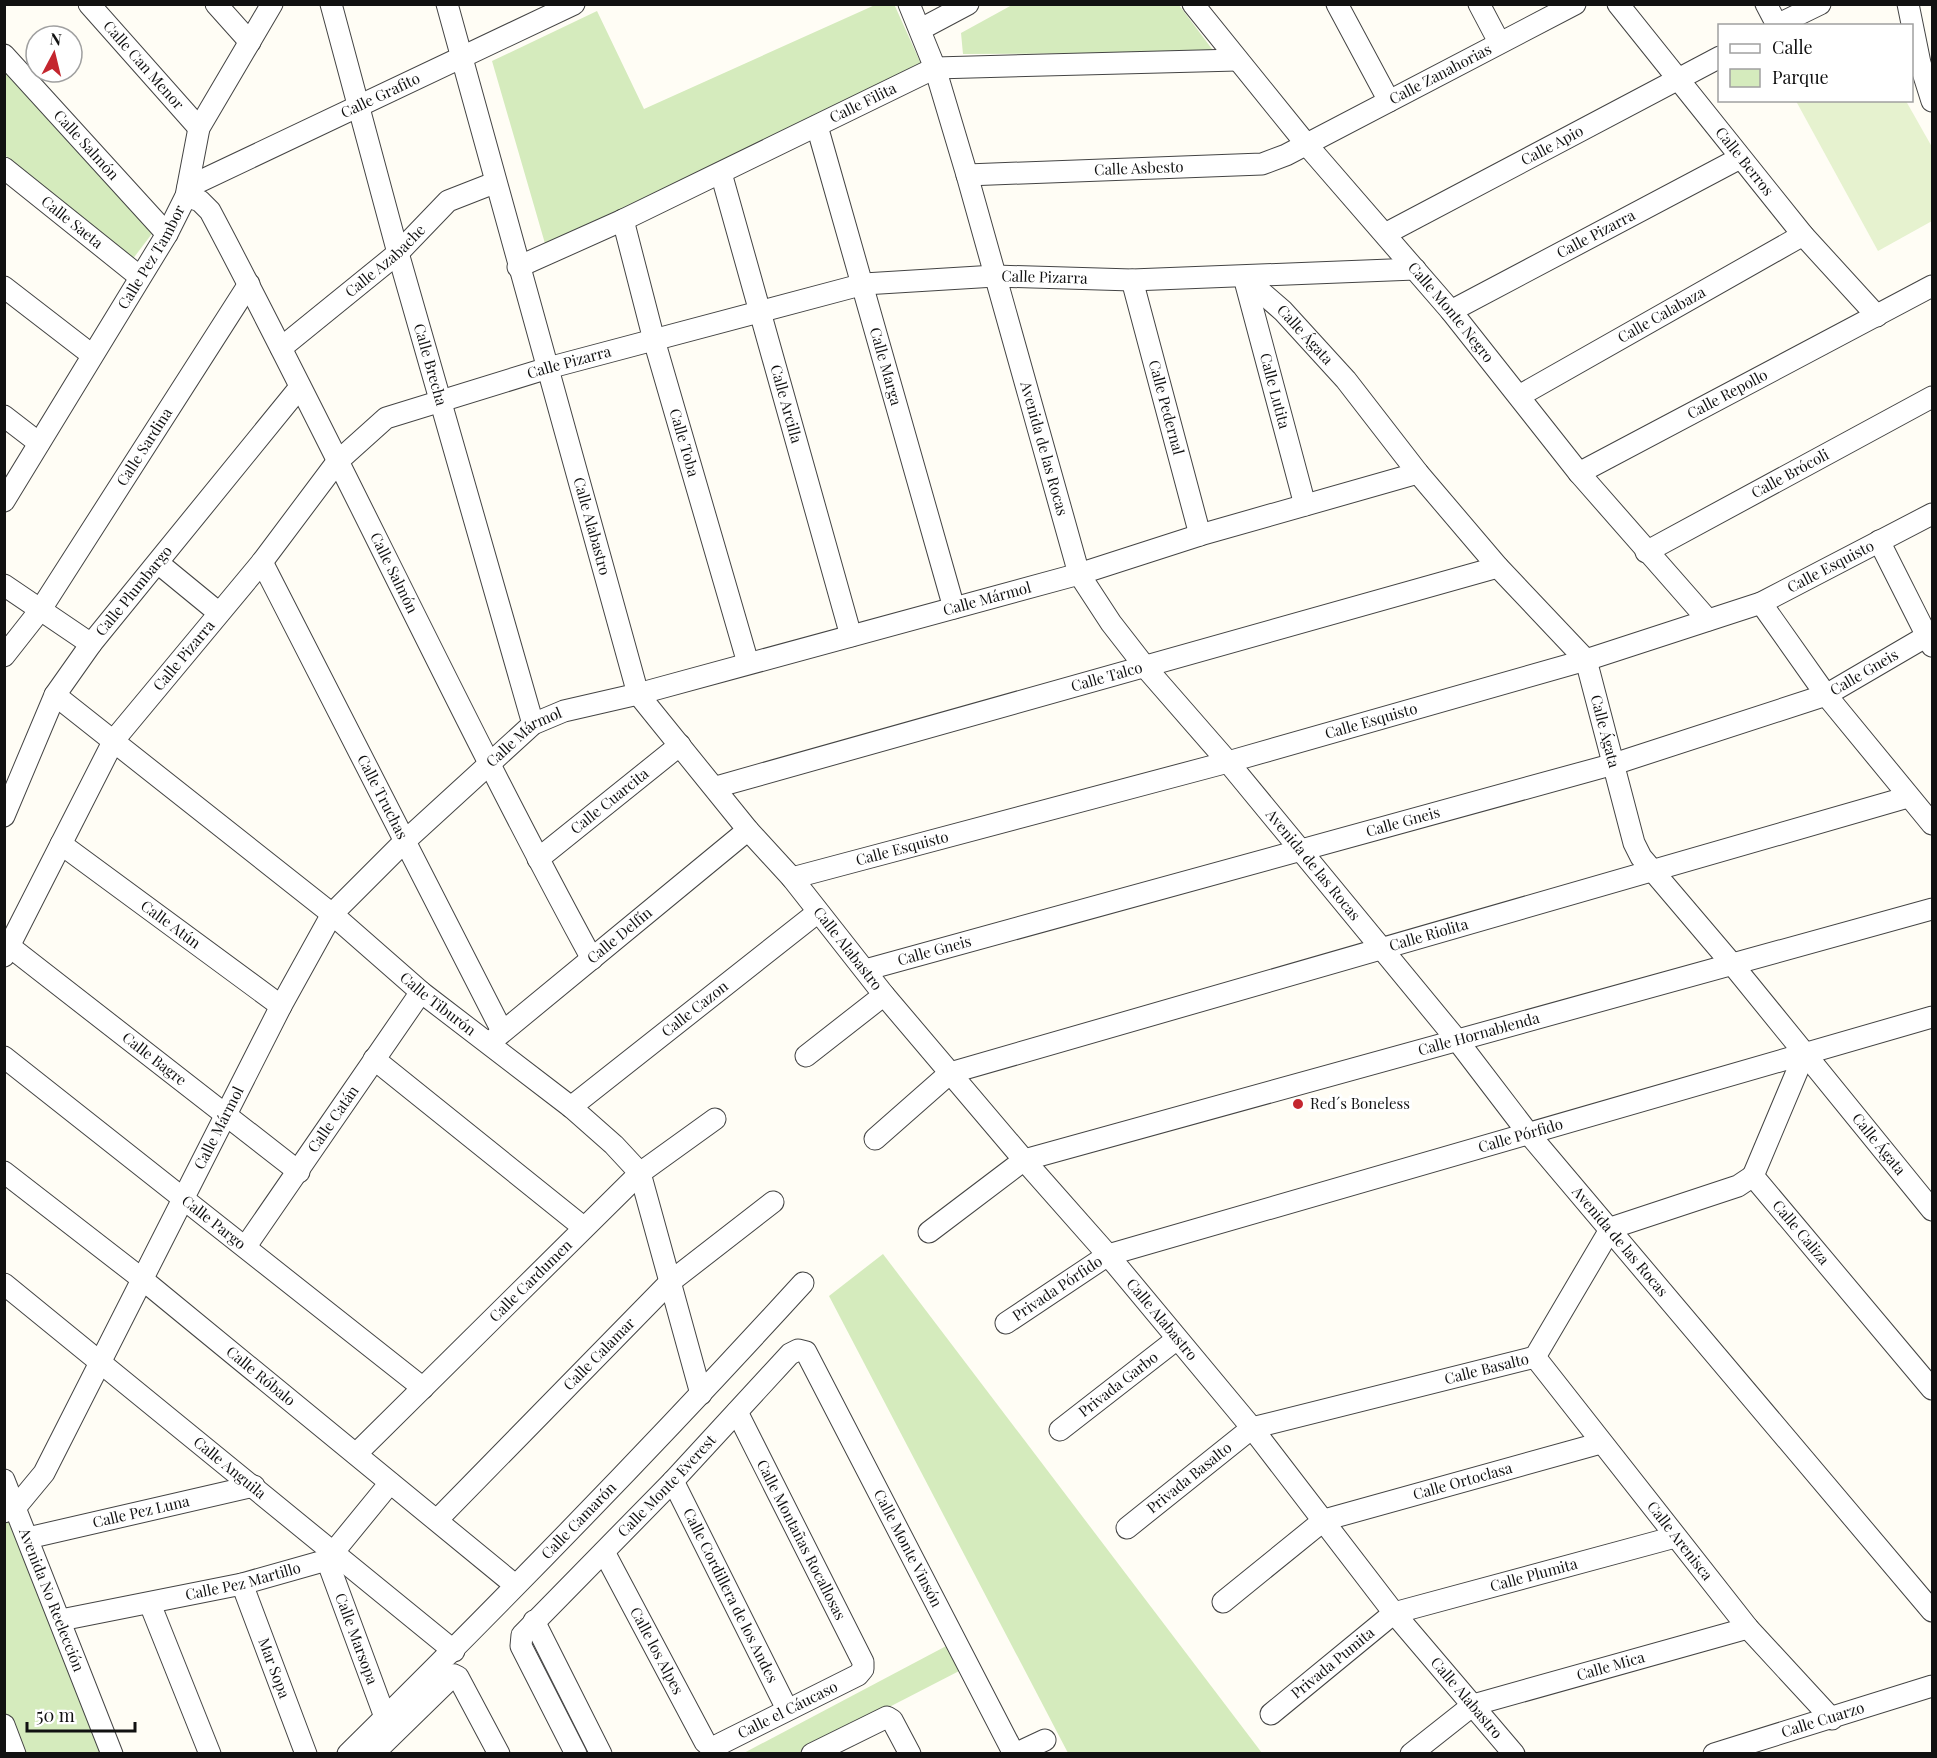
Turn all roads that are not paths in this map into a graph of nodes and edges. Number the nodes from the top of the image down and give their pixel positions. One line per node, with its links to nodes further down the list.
1 (89, 4): 34 (street, Calle Can Menor)
2 (216, 4): 22 (street)
3 (272, 4): 22 (street, Calle Pez Tambor)
4 (331, 4): 32 (street, Calle Brecha)
5 (447, 4): 25 (street, Calle Alabastro)
6 (574, 4): 25 (street, Calle Grafito)
7 (909, 4): 20 (street, Avenida de las Rocas)
8 (968, 4): 20 (street)
9 (1193, 4): 27 (street, Calle Monte Negro)
10 (1337, 4): 30 (street)
11 (1479, 4): 23 (street)
12 (1575, 4): 23 (street, Calle Zanahorias)
13 (1618, 4): 29 (street, Calle Berros)
14 (1766, 4): 17 (street)
15 (1820, 4): 18 (street)
16 (1908, 4): 19 (street)
17 (1776, 24)
18 (1781, 24)
19 (1912, 24)
20 (921, 29): 28 (street, Avenida de las Rocas)
21 (1913, 29): 31 (street)
22 (250, 42): 34 (street, Calle Pez Tambor)
23 (1499, 42): 30 (street, Calle Zanahorias)
24 (4, 55): 43 (street, Calle Salmón)
25 (460, 58): 32 (street, Calle Grafito); 40 (street, Calle Alabastro)
26 (1718, 58): 29 (street, Calle Apio)
27 (1237, 60): 28 (street, Calle Filita); 35 (street, Calle Monte Negro)
28 (935, 68): 33 (street, Calle Filita); 39 (street, Avenida de las Rocas)
29 (1680, 79): 36 (street, Calle Berros); 44 (street, Calle Apio)
30 (1389, 101): 35 (street, Calle Zanahorias)
31 (1932, 101)
32 (360, 106): 41 (street, Calle Grafito); 46 (street, Calle Brecha)
33 (818, 126): 38 (street, Calle Filita); 54 (street, Calle Marga)
34 (199, 128): 41 (street, Calle Pez Tambor)
35 (1306, 145): 39 (street, Calle Asbesto); 44 (street, Calle Monte Negro)
36 (1740, 158): 45 (street, Calle Berros); 58 (street, Calle Pizarra)
37 (4, 168): 50 (street, Calle Saeta)
38 (721, 173): 42 (street, Calle Filita); 57 (street, Calle Arcilla)
39 (967, 175): 49 (street, Avenida de las Rocas)
40 (494, 183): 46 (street, Calle Azabache); 47 (street, Calle Alabastro)
41 (187, 191): 43 (street, Calle Pez Tambor); 53 (street, Calle Salmón)
42 (623, 220): 47 (street, Calle Filita); 60 (street, Calle Toba)
43 (167, 234): 50 (street, Calle Pez Tambor)
44 (1385, 234): 48 (street, Calle Monte Negro)
45 (1803, 235): 59 (street, Calle Berros); 65 (street, Calle Calabaza)
46 (398, 253): 61 (street, Calle Azabache); 67 (street, Calle Brecha)
47 (518, 267): 63 (street, Calle Alabastro)
48 (1415, 269): 51 (street, Calle Pizarra); 58 (street, Calle Monte Negro)
49 (995, 276): 52 (street, Calle Pizarra); 54 (street, Calle Pizarra); 82 (street, Avenida de las Rocas)
50 (140, 277): 62 (street, Calle Pez Tambor)
51 (1244, 277): 52 (street, Calle Pizarra); 72 (street, Calle Ágata); 74 (street, Calle Lutita)
52 (1132, 280): 76 (street, Calle Pedernal)
53 (249, 284): 61 (street, Calle Salmón); 86 (street, Calle Sardina)
54 (864, 284): 57 (street, Calle Pizarra); 85 (street, Calle Marga)
55 (1932, 286): 59 (street, Calle Repollo)
56 (4, 287): 62 (street)
57 (758, 311): 60 (street, Calle Pizarra); 89 (street, Calle Arcilla)
58 (1451, 312): 65 (street, Calle Monte Negro)
59 (1877, 316): 71 (street, Calle Repollo)
60 (654, 340): 63 (street, Calle Pizarra); 94 (street, Calle Toba)
61 (281, 348): 64 (street, Calle Salmón)
62 (92, 355): 69 (street, Calle Pez Tambor)
63 (548, 368): 67 (street, Calle Pizarra); 97 (street, Calle Alabastro)
64 (300, 387): 70 (street, Calle Salmón); 79 (street, Calle Plumbargo)
65 (1519, 396): 71 (street, Calle Monte Negro)
66 (1932, 397): 78 (street, Calle Brócoli)
67 (442, 399): 70 (street, Calle Pizarra); 99 (street, Calle Brecha)
68 (4, 416): 69 (street)
69 (39, 443): 73 (street, Calle Pez Tambor)
70 (337, 462): 80 (street, Calle Pizarra); 103 (street, Calle Salmón)
71 (1579, 472): 78 (street, Calle Monte Negro)
72 (1418, 473): 74 (street, Calle Mármol); 81 (street, Calle Ágata)
73 (4, 501)
74 (1305, 505): 76 (street, Calle Mármol)
75 (1932, 514): 77 (street, Calle Esquisto)
76 (1200, 535): 82 (street, Calle Mármol)
77 (1880, 541): 84 (street, Calle Esquisto); 90 (street)
78 (1646, 552): 88 (street, Calle Monte Negro)
79 (158, 562): 87 (street); 91 (street, Calle Plumbargo)
80 (262, 562): 87 (street, Calle Pizarra); 110 (street, Calle Truchas)
81 (1498, 567): 93 (street, Calle Ágata); 95 (street, Calle Talco)
82 (1079, 574): 85 (street, Calle Mármol); 95 (street, Avenida de las Rocas)
83 (4, 585): 86 (street)
84 (1761, 603): 88 (street, Calle Esquisto); 98 (street)
85 (954, 608): 89 (street, Calle Mármol)
86 (41, 609): 91 (street); 92 (street, Calle Sardina)
87 (219, 613): 100 (street, Calle Pizarra)
88 (1708, 620): 93 (street, Calle Esquisto)
89 (851, 636): 94 (street, Calle Mármol)
90 (1930, 641): 98 (street, Calle Gneis)
91 (91, 644): 96 (street, Calle Plumbargo)
92 (4, 656)
93 (1586, 660): 102 (street, Calle Esquisto); 104 (street, Calle Ágata)
94 (748, 663): 97 (street, Calle Mármol)
95 (1146, 668): 102 (street, Avenida de las Rocas); 105 (street, Calle Talco)
96 (54, 694): 100 (street, Calle Tiburón); 107 (street, Calle Plumbargo)
97 (638, 694): 99 (street, Calle Mármol); 101 (street, Calle Alabastro)
98 (1826, 695): 104 (street, Calle Gneis); 106 (street)
99 (533, 724): 103 (street, Calle Mármol)
100 (114, 740): 111 (street, Calle Pizarra); 118 (street, Calle Tiburón)
101 (680, 745): 105 (street, Calle Alabastro); 113 (street, Calle Cuarcita)
102 (1228, 762): 112 (street, Avenida de las Rocas); 115 (street, Calle Esquisto)
103 (488, 763): 110 (street, Calle Mármol); 113 (street, Calle Salmón)
104 (1614, 764): 112 (street, Calle Gneis); 114 (street, Calle Ágata)
105 (716, 787): 109 (street, Calle Alabastro)
106 (1908, 797): 108 (street); 114 (street, Calle Riolita)
107 (4, 816)
108 (1932, 824)
109 (748, 830): 115 (street, Calle Alabastro); 121 (street, Calle Delfín)
110 (405, 841): 118 (street, Calle Mármol); 128 (street, Calle Truchas)
111 (61, 844): 120 (street, Calle Pizarra); 126 (street, Calle Atún)
112 (1302, 852): 119 (street, Avenida de las Rocas); 123 (street, Calle Gneis)
113 (538, 859): 121 (street, Calle Salmón)
114 (1653, 871): 119 (street, Calle Riolita); 122 (street, Calle Ágata)
115 (792, 878): 117 (street, Calle Alabastro)
116 (1932, 909): 122 (street, Calle Hornablenda)
117 (818, 912): 123 (street, Calle Alabastro); 135 (street, Calle Cazon)
118 (332, 914): 124 (street, Calle Tiburón); 126 (street, Calle Mármol)
119 (1380, 949): 129 (street, Avenida de las Rocas); 134 (street, Calle Riolita)
120 (7, 951): 136 (street, Calle Bagre)
121 (592, 958): 128 (street, Calle Delfín)
122 (1732, 964): 129 (street, Calle Hornablenda); 130 (street, Calle Ágata)
123 (865, 969): 125 (street, Calle Alabastro)
124 (421, 992): 128 (street, Calle Tiburón); 133 (street, Calle Catán)
125 (884, 995): 131 (street); 134 (street, Calle Alabastro)
126 (281, 1006): 136 (street, Calle Mármol)
127 (1932, 1017): 130 (street, Calle Pórfido)
128 (496, 1037): 135 (street, Calle Tiburón)
129 (1457, 1040): 138 (street, Avenida de las Rocas); 140 (street, Calle Hornablenda)
130 (1804, 1055): 138 (street, Calle Pórfido); 144 (street); 147 (street, Calle Ágata)
131 (806, 1056)
132 (4, 1057): 145 (street, Calle Pargo)
133 (374, 1059): 142 (street, Calle Catán); 148 (street)
134 (950, 1072): 139 (street); 140 (street, Calle Alabastro)
135 (571, 1107): 143 (street, Calle Tiburón)
136 (228, 1114): 142 (street, Calle Bagre); 145 (street, Calle Mármol)
137 (715, 1119): 143 (street, Calle Cardumen)
138 (1528, 1133): 149 (street, Avenida de las Rocas); 152 (street, Calle Pórfido)
139 (875, 1139)
140 (1024, 1160): 150 (street); 152 (street, Calle Alabastro)
141 (4, 1172): 153 (street, Calle Róbalo)
142 (299, 1172): 151 (street, Calle Catán)
143 (640, 1173): 148 (street, Calle Cardumen); 154 (street, Calle Tiburón)
144 (1753, 1176): 149 (street); 163 (street, Calle Caliza)
145 (185, 1197): 151 (street, Calle Pargo); 153 (street, Calle Mármol)
146 (773, 1202): 154 (street, Calle Calamar)
147 (1932, 1210)
148 (583, 1227): 162 (street, Calle Cardumen)
149 (1611, 1228): 160 (street, Calle Basalto); 186 (street, Avenida de las Rocas)
150 (929, 1232)
151 (246, 1246): 162 (street, Calle Pargo)
152 (1108, 1255): 157 (street, Privada Pórfido); 158 (street, Calle Alabastro)
153 (142, 1279): 161 (street, Calle Mármol); 169 (street, Calle Róbalo)
154 (670, 1282): 164 (street, Calle Tiburón); 175 (street, Calle Calamar)
155 (803, 1283): 164 (street, Calle Camarón)
156 (4, 1284): 161 (street, Calle Anguila)
157 (1006, 1323)
158 (1178, 1340): 166 (street, Calle Alabastro); 167 (street, Privada Garbo)
159 (798, 1350): 165 (street, Calle Monte Everest); 213 (street, Calle Monte Vinsón)
160 (1536, 1357): 166 (street, Calle Basalto); 168 (street, Calle Arenisca)
161 (101, 1364): 173 (street, Calle Anguila); 174 (street, Calle Mármol)
162 (423, 1388): 169 (street, Calle Cardumen)
163 (1932, 1389)
164 (701, 1394): 183 (street, Calle Camarón)
165 (736, 1412): 171 (street, Calle Monte Everest); 192 (street, Calle Montañas Rocallosas)
166 (1252, 1428): 176 (street, Calle Alabastro); 177 (street, Privada Basalto)
167 (1060, 1430)
168 (1601, 1443): 176 (street, Calle Ortoclasa); 178 (street, Calle Arenisca)
169 (356, 1454): 172 (street, Calle Róbalo)
170 (4, 1480): 174 (street, Avenida No Reelección)
171 (673, 1481): 180 (street, Calle Monte Everest); 195 (street, Calle Cordillera de los Andes)
172 (390, 1483): 175 (street, Calle Róbalo); 181 (street)
173 (254, 1486): 179 (street, Calle Pez Luna); 181 (street, Calle Anguila)
174 (10, 1510): 179 (street, Avenida No Reelección)
175 (437, 1520): 183 (street, Calle Róbalo)
176 (1324, 1520): 184 (street); 187 (street, Calle Alabastro)
177 (1127, 1528)
178 (1675, 1537): 187 (street, Calle Plumita); 190 (street, Calle Arenisca)
179 (28, 1538): 188 (street, Avenida No Reelección)
180 (604, 1552): 189 (street, Calle Monte Everest); 201 (street, Calle los Alpes)
181 (329, 1556): 182 (street, Calle Pez Martillo); 191 (street, Calle Anguila); 197 (street, Calle Marsopa)
182 (242, 1584): 185 (street, Calle Pez Martillo); 206 (street, Mar Sopa)
183 (515, 1585): 191 (street, Calle Camarón)
184 (1222, 1602)
185 (150, 1604): 188 (street, Calle Pez Martillo); 205 (street)
186 (1932, 1611)
187 (1394, 1613): 194 (street, Calle Alabastro); 196 (street, Privada Pumita)
188 (61, 1620): 204 (street, Avenida No Reelección)
189 (534, 1621): 209 (street, Calle Monte Everest); 210 (street)
190 (1748, 1628): 194 (street, Calle Mica); 198 (street, Calle Arenisca)
191 (454, 1651): 197 (street, Calle Camarón)
192 (863, 1669): 195 (street, Calle el Cáucaso)
193 (1932, 1686): 198 (street, Calle Cuarzo)
194 (1473, 1705): 214 (street); 215 (street, Calle Alabastro)
195 (787, 1709): 201 (street, Calle el Cáucaso)
196 (1271, 1714)
197 (385, 1717): 207 (street, Calle Camarón)
198 (1832, 1719): 216 (street, Calle Cuarzo)
199 (4, 1725): 203 (street)
200 (1045, 1740): 213 (street)
201 (712, 1748)
202 (378, 1751): 208 (street)
203 (15, 1754)
204 (112, 1754)
205 (210, 1754)
206 (306, 1754)
207 (348, 1754)
208 (499, 1754)
209 (576, 1754)
210 (601, 1754)
211 (812, 1754): 212 (street)
212 (910, 1754)
213 (1015, 1754)
214 (1411, 1754)
215 (1514, 1754)
216 (1714, 1754)

